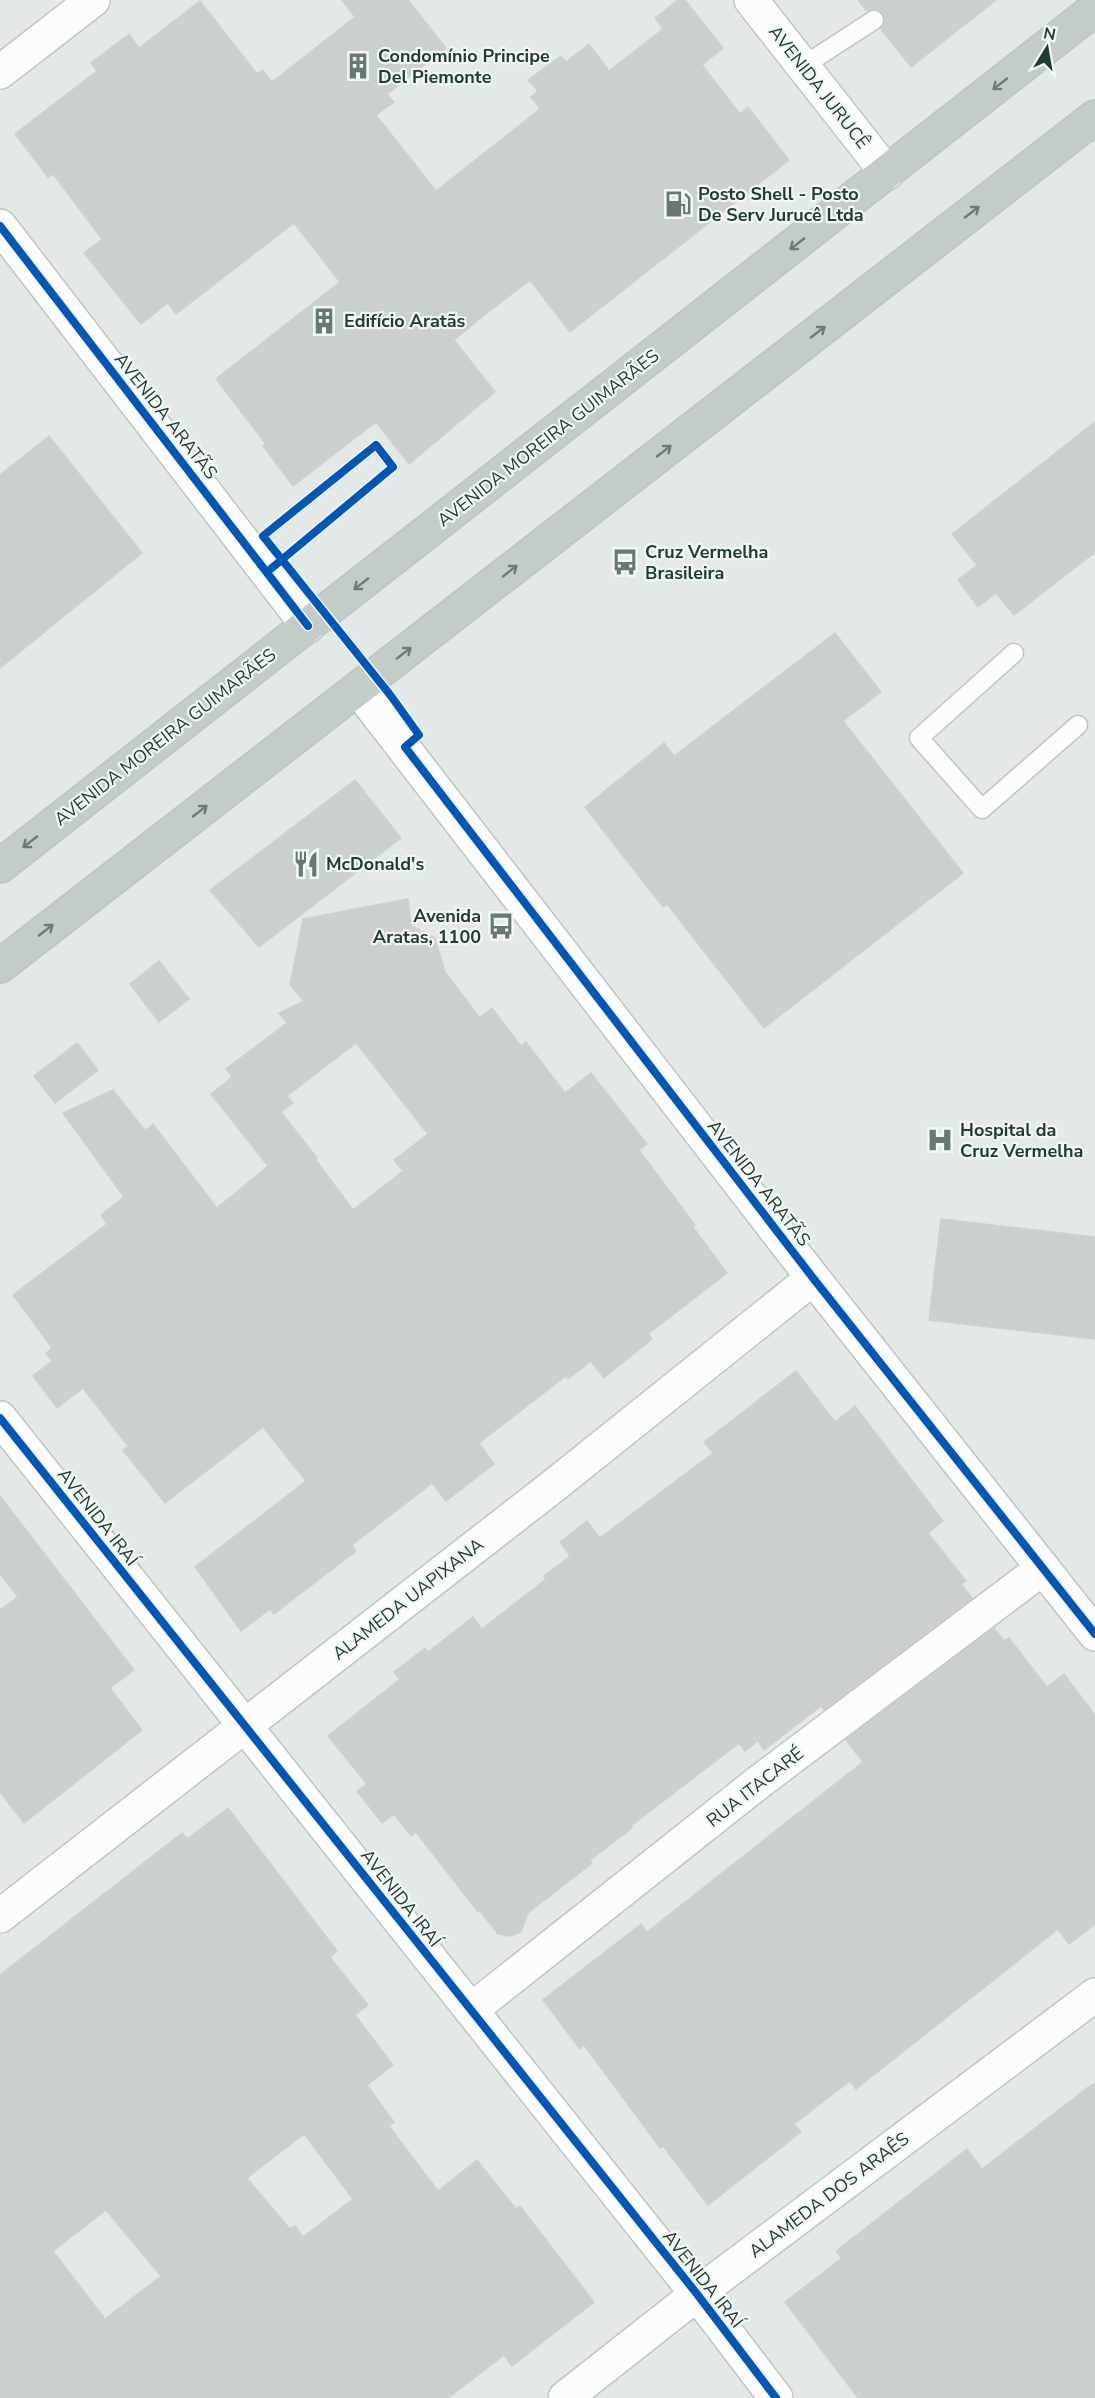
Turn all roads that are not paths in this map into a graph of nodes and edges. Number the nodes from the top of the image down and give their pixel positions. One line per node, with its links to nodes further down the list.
1 (93, 0): 6 (street)
2 (751, 0): 5 (street, AVENIDA JURUCÊ)
3 (1091, 7): 8 (highway, AVENIDA MOREIRA GUIMARÃES, one-way to 8)
4 (874, 20): 5 (lane)
5 (803, 66): 8 (street, AVENIDA JURUCÊ)
6 (0, 72)
7 (1095, 117): 12 (highway, one-way to 7)
8 (887, 173): 10 (highway, AVENIDA MOREIRA GUIMARÃES, one-way to 10)
9 (0, 226): 10 (street, AVENIDA ARATÃS)
10 (308, 626): 14 (highway, AVENIDA MOREIRA GUIMARÃES, one-way to 14)
11 (1014, 653): 13 (lane)
12 (358, 689): 15 (highway, one-way to 12); 16 (street, AVENIDA ARATÃS)
13 (1078, 725)
14 (0, 866)
15 (0, 966)
16 (813, 1278): 18 (street, AVENIDA ARATÃS); 20 (street, ALAMEDA UAPIXANA)
17 (0, 1418): 20 (street, AVENIDA IRAÍ)
18 (1043, 1568): 19 (street, AVENIDA ARATÃS); 23 (street, RUA ITACARÉ)
19 (1095, 1634)
20 (244, 1726): 21 (street, ALAMEDA UAPIXANA); 23 (street, AVENIDA IRAÍ)
21 (0, 1916)
22 (1095, 1995): 24 (street, ALAMEDA DOS ARAÊS)
23 (471, 2010): 24 (street, AVENIDA IRAÍ)
24 (697, 2295): 25 (street, ALAMEDA DOS ARAÊS); 26 (street, AVENIDA IRAÍ)
25 (565, 2398)
26 (776, 2398)

